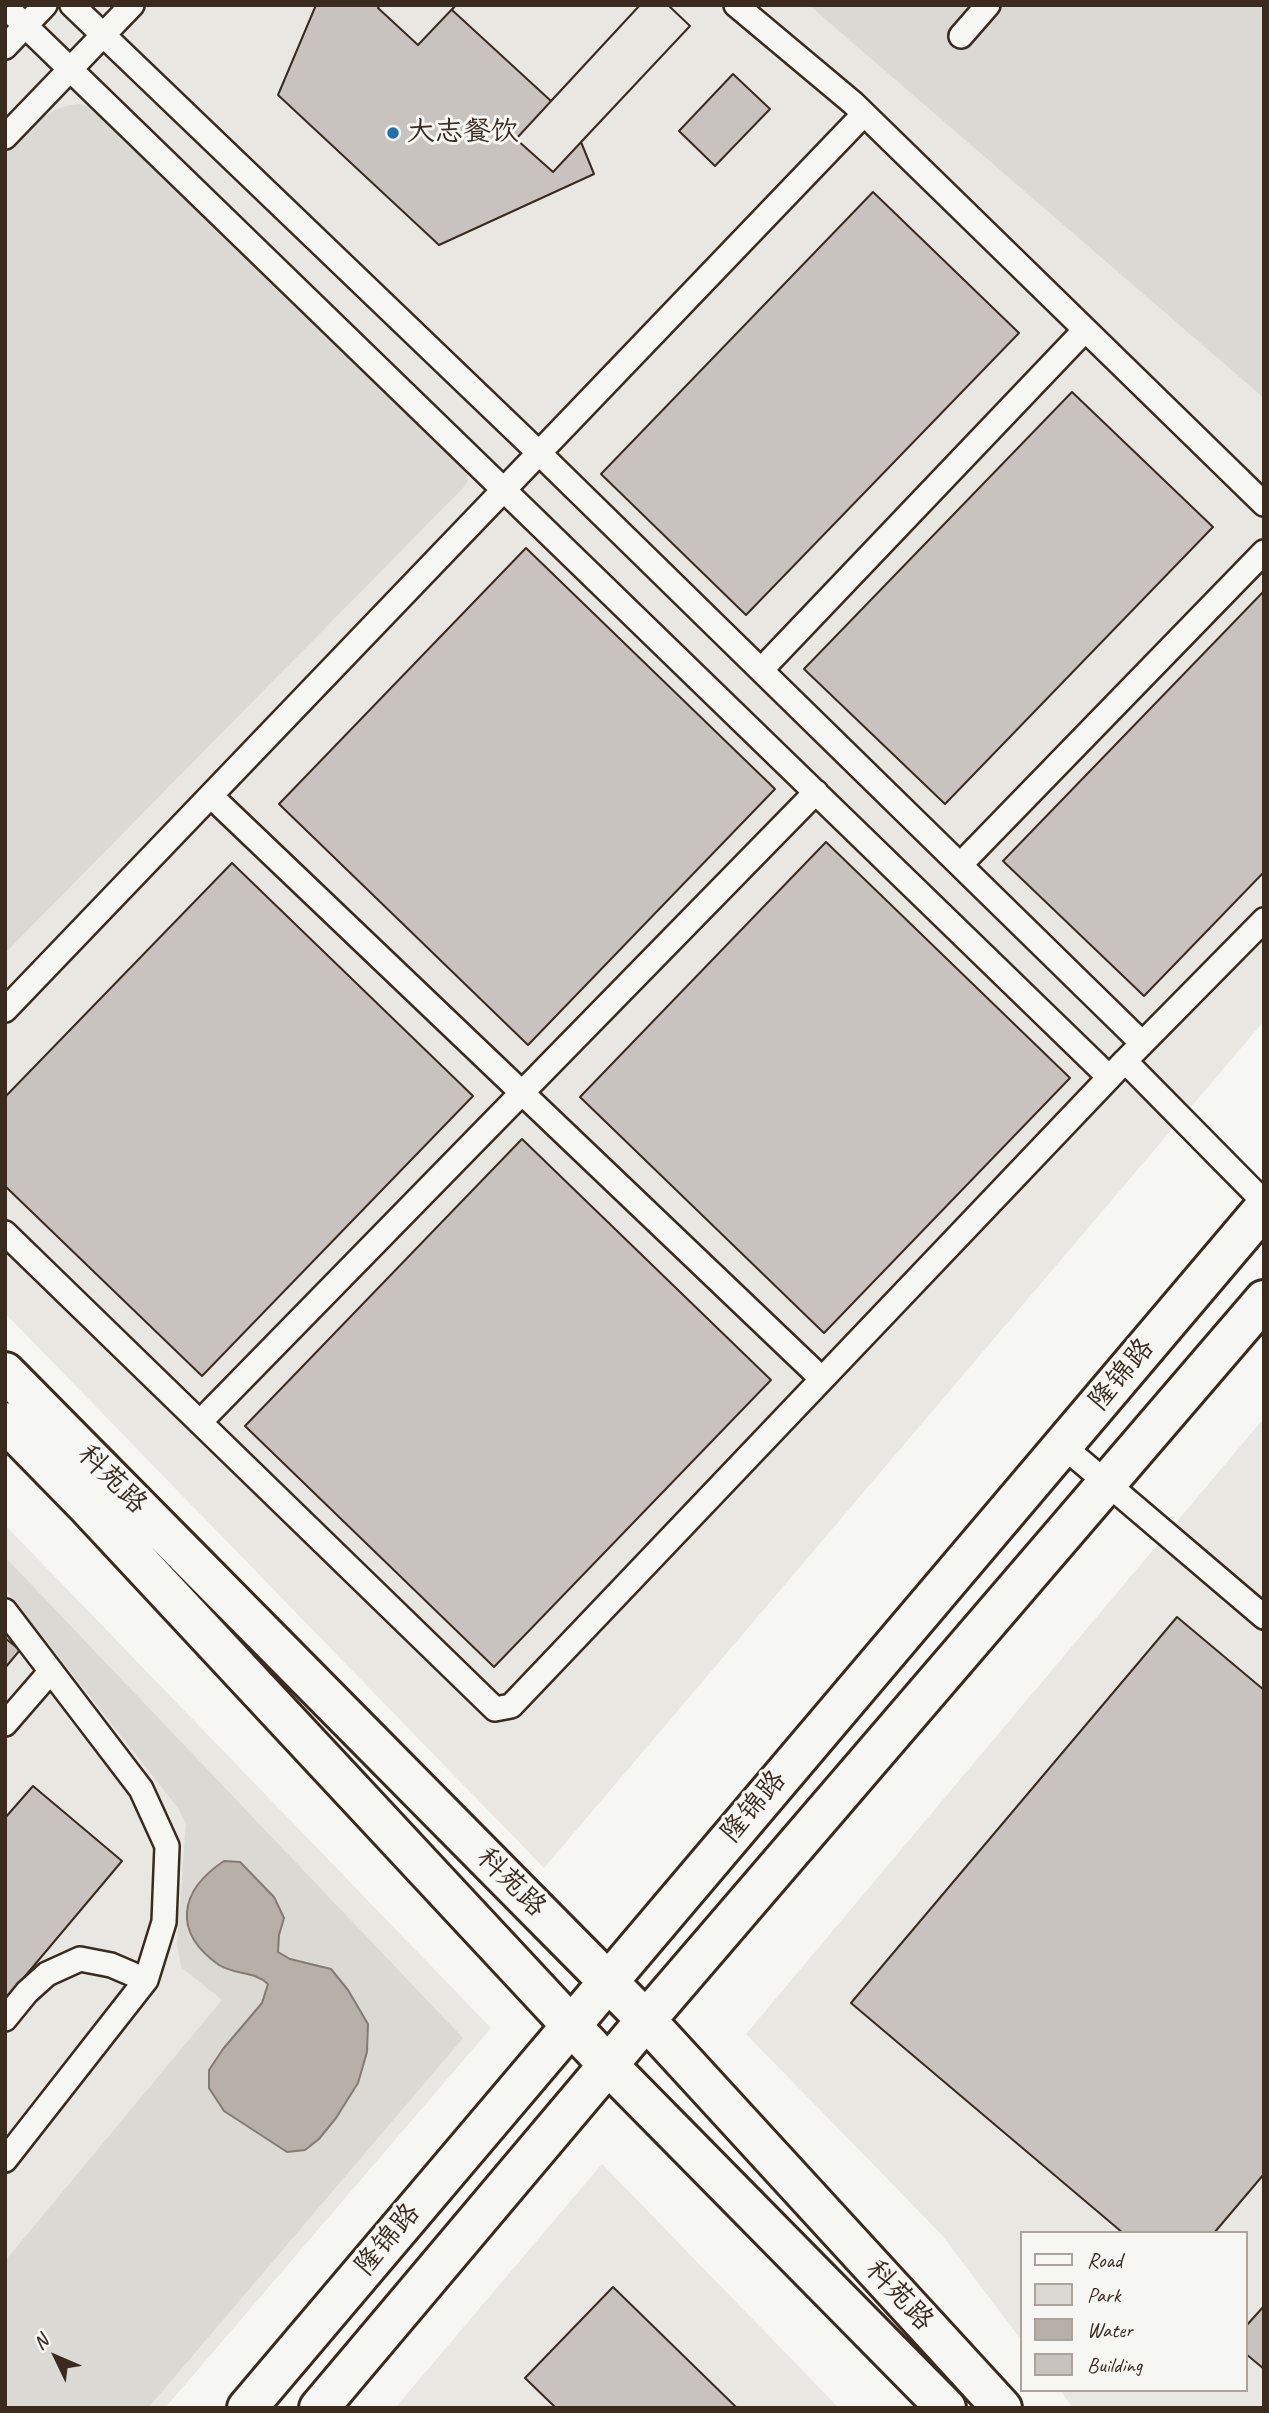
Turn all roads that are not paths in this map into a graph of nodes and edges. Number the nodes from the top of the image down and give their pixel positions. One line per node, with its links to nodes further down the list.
1 (45, 5): 7 (lane)
2 (72, 5): 8 (lane)
3 (132, 5): 8 (lane)
4 (736, 5): 12 (lane)
5 (988, 5): 9 (lane)
6 (5, 6): 7 (lane)
7 (26, 26): 10 (lane); 11 (lane)
8 (103, 35): 11 (lane); 15 (lane)
9 (961, 36)
10 (5, 47)
11 (71, 69): 13 (lane); 16 (lane)
12 (864, 114): 14 (lane); 15 (lane)
13 (5, 137)
14 (1085, 330): 17 (lane); 19 (lane)
15 (538, 453): 16 (lane); 19 (lane)
16 (505, 489): 20 (lane); 21 (lane)
17 (1264, 504)
18 (1264, 552): 22 (lane)
19 (761, 670): 22 (lane)
20 (816, 792): 26 (lane); 27 (lane)
21 (211, 796): 24 (lane); 27 (lane)
22 (960, 865): 25 (lane)
23 (1264, 920): 25 (lane)
24 (5, 1010)
25 (1142, 1043): 26 (lane)
26 (1117, 1069): 28 (lane); 33 (lane)
27 (522, 1092): 33 (lane); 35 (lane)
28 (1264, 1202)
29 (1264, 1208): 36 (main road, 隆锦路)
30 (5, 1233): 35 (lane)
31 (1264, 1300): 37 (main road, 隆锦路)
32 (5, 1372): 43 (main road, 科苑路)
33 (822, 1379): 35 (lane)
34 (5, 1422): 46 (main road, 科苑路)
35 (200, 1422)
36 (1062, 1445): 37 (lane); 43 (main road, 隆锦路)
37 (1107, 1483): 39 (lane); 45 (main road, 隆锦路)
38 (5, 1611): 40 (lane)
39 (1264, 1617)
40 (51, 1671): 41 (lane); 42 (lane)
41 (5, 1724)
42 (146, 1980): 44 (lane); 48 (lane)
43 (607, 1980): 45 (main road, 科苑路); 46 (main road, 隆锦路)
44 (5, 2019)
45 (646, 2020): 47 (main road, 隆锦路); 52 (main road, 科苑路)
46 (570, 2024): 47 (main road, 科苑路); 49 (main road, 隆锦路)
47 (608, 2065): 50 (main road, 隆锦路); 51 (main road, 科苑路)
48 (5, 2160)
49 (247, 2408)
50 (319, 2408)
51 (946, 2408)
52 (1002, 2408)

